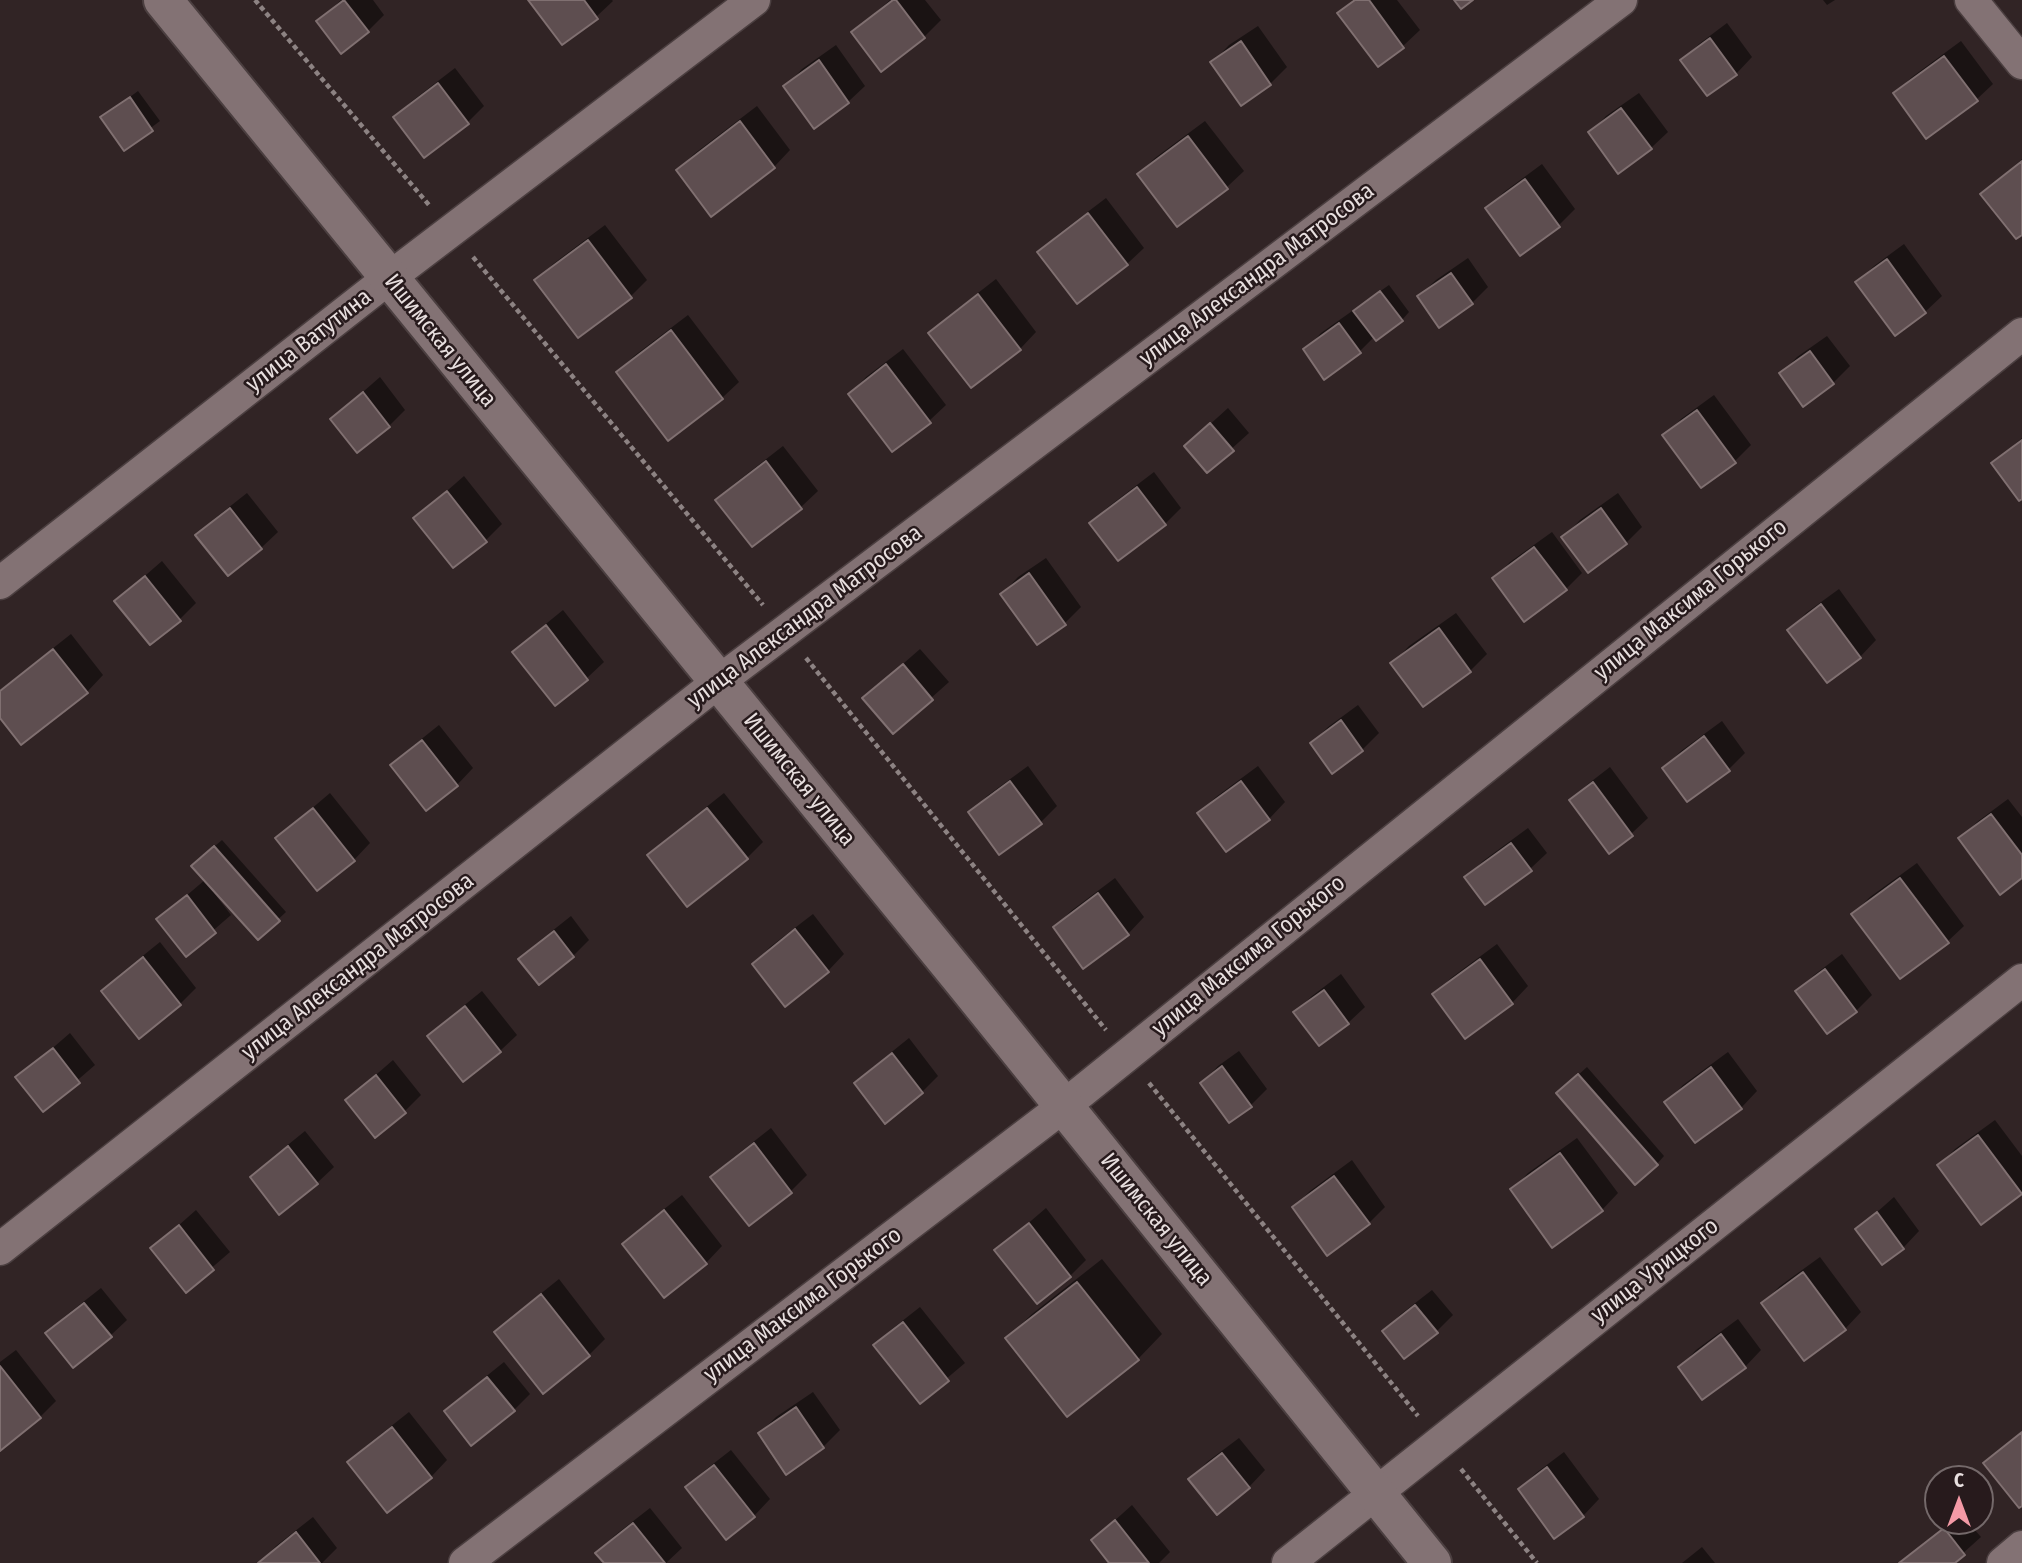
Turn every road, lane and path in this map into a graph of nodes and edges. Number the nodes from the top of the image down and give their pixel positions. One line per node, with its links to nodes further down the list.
1 (163, 0): 8 (main road, Ишимская улица)
2 (255, 0): 7 (path)
3 (754, 0): 7 (street, улица Ватутина)
4 (1621, 0): 11 (street, улица Александра Матросова)
5 (1971, 0): 6 (street)
6 (2022, 63)
7 (451, 230): 8 (street, улица Ватутина); 11 (path)
8 (389, 278): 10 (street, улица Ватутина); 12 (main road, Ишимская улица)
9 (2022, 334): 14 (street, улица Максима Горького)
10 (0, 583)
11 (785, 632): 12 (street, улица Александра Матросова); 14 (path)
12 (718, 682): 15 (main road, Ишимская улица); 16 (street, улица Александра Матросова)
13 (2022, 980): 17 (street, улица Урицкого)
14 (1126, 1055): 15 (street, улица Максима Горького); 17 (path)
15 (1064, 1106): 18 (main road, Ишимская улица); 20 (street, улица Максима Горького)
16 (0, 1249)
17 (1440, 1443): 18 (street, улица Урицкого); 23 (path)
18 (1376, 1493): 21 (street, улица Урицкого); 22 (main road, Ишимская улица)
19 (2022, 1547): 24 (street)
20 (465, 1563)
21 (1289, 1563)
22 (1432, 1563)
23 (1537, 1563)
24 (2003, 1563)

